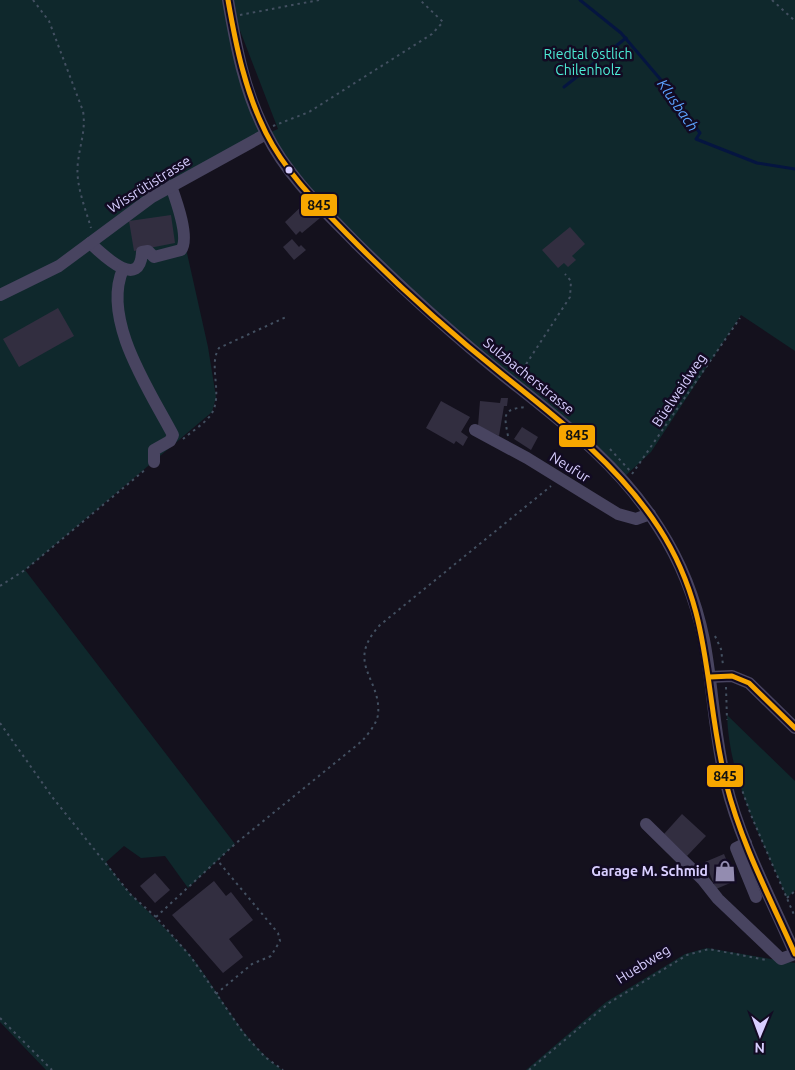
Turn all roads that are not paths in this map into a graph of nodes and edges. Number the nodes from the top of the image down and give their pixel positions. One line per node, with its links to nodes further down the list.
1 (228, 0): 2 (street, Sulzbacherstrasse)
2 (270, 130): 3 (street, Wissrütistrasse); 9 (street, Sulzbacherstrasse)
3 (171, 186): 4 (street, Wissrütistrasse); 5 (street)
4 (92, 242): 5 (street); 6 (street, Wissrütistrasse)
5 (123, 269): 8 (street)
6 (0, 295)
7 (475, 430): 9 (street, Neufur)
8 (154, 462)
9 (650, 514): 10 (street, Sulzbacherstrasse)
10 (710, 677): 11 (street); 13 (street, Sulzbacherstrasse)
11 (795, 728)
12 (646, 824): 15 (street)
13 (746, 842): 14 (street); 15 (street, Sulzbacherstrasse)
14 (756, 897)
15 (795, 954)

